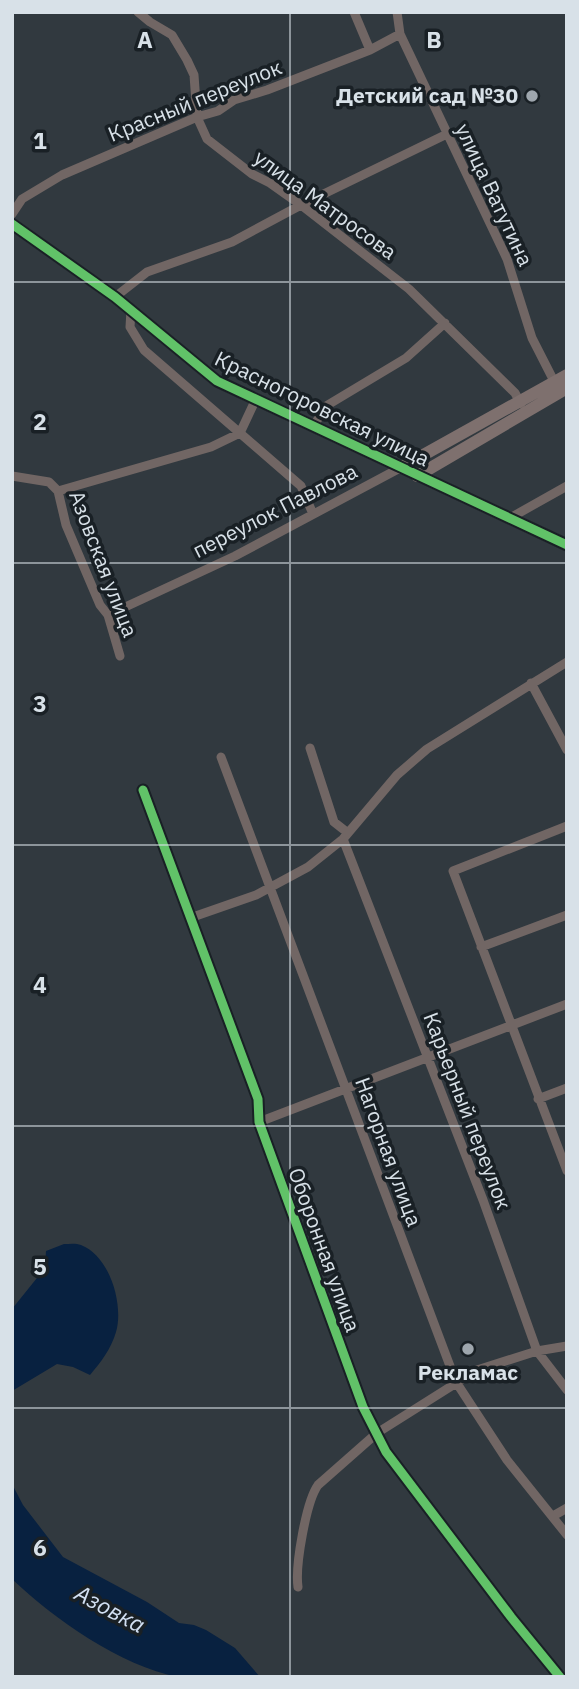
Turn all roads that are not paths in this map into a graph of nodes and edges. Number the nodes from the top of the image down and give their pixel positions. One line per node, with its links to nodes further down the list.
1 (138, 12): 6 (street, улица Матросова)
2 (354, 12): 5 (street)
3 (397, 12): 4 (street, улица Ватутина)
4 (400, 34): 5 (street, Красный переулок); 7 (street, улица Ватутина)
5 (370, 50): 6 (street, Красный переулок)
6 (197, 117): 8 (street, улица Матросова); 9 (street, Красный переулок)
7 (447, 135): 8 (street); 15 (street, улица Ватутина)
8 (301, 205): 11 (street); 13 (street, улица Матросова)
9 (12, 214)
10 (12, 224): 11 (street, Красногоровская улица)
11 (115, 297): 12 (street, Красногоровская улица)
12 (131, 310): 16 (street, Красногоровская улица); 19 (street, Красногоровская улица)
13 (445, 323): 17 (street, улица Матросова); 18 (street)
14 (567, 375): 15 (street, переулок Павлова)
15 (560, 387): 17 (street, переулок Павлова)
16 (255, 401): 18 (street, Красногоровская улица); 19 (street)
17 (522, 407): 20 (street, переулок Павлова); 22 (street, переулок Павлова)
18 (313, 427): 20 (street, Красногоровская улица)
19 (240, 433): 24 (street); 25 (street, Красногоровская улица)
20 (400, 468): 22 (street, Красногоровская улица); 25 (street, переулок Павлова)
21 (12, 476): 24 (street, Азовская улица)
22 (417, 476): 26 (street, Красногоровская улица)
23 (567, 486): 26 (street)
24 (58, 491): 28 (street, Азовская улица)
25 (313, 514): 28 (street, переулок Павлова)
26 (510, 517): 27 (street, Красногоровская улица)
27 (567, 545)
28 (108, 615): 29 (street, Азовская улица)
29 (120, 656)
30 (567, 662): 31 (street)
31 (531, 683): 33 (street); 37 (street)
32 (310, 748): 37 (street, Карьерный переулок)
33 (567, 750)
34 (221, 757): 38 (street, Нагорная улица)
35 (143, 790): 40 (street, Оборонная улица)
36 (567, 826): 41 (street)
37 (345, 836): 38 (street); 44 (street, Карьерный переулок)
38 (270, 888): 40 (street); 45 (street, Нагорная улица)
39 (567, 915): 41 (street)
40 (190, 918): 48 (street, Оборонная улица)
41 (481, 947): 43 (street)
42 (567, 1004): 43 (street)
43 (511, 1026): 44 (street); 47 (street)
44 (428, 1059): 45 (street); 51 (street, Карьерный переулок)
45 (346, 1088): 48 (street); 52 (street, Нагорная улица)
46 (567, 1088): 47 (street)
47 (538, 1100): 49 (street)
48 (259, 1122): 54 (street, Оборонная улица)
49 (567, 1171)
50 (567, 1346): 51 (street)
51 (537, 1351): 52 (street); 53 (street, Карьерный переулок)
52 (456, 1382): 54 (street); 56 (street, Нагорная улица)
53 (567, 1390)
54 (377, 1433): 58 (street); 59 (street, Оборонная улица)
55 (567, 1508): 56 (street)
56 (553, 1516): 57 (street, Нагорная улица)
57 (567, 1535)
58 (298, 1587)
59 (560, 1677)

